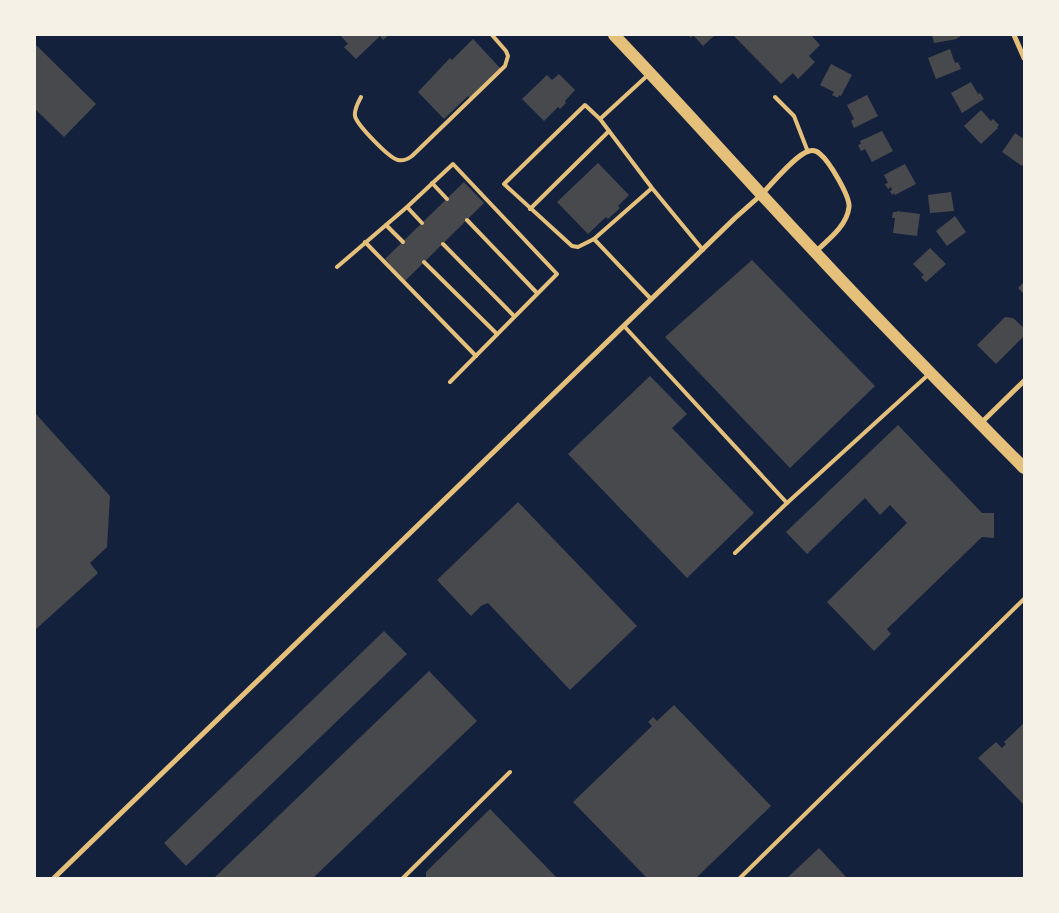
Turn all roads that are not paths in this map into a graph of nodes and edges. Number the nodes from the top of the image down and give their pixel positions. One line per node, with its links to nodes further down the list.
1 (492, 35): 6 (lane)
2 (614, 35): 5 (main road)
3 (1014, 35): 4 (street)
4 (1024, 58)
5 (650, 73): 8 (lane); 13 (main road)
6 (361, 97)
7 (775, 97): 10 (lane)
8 (600, 119): 9 (lane); 16 (lane)
9 (610, 131): 12 (lane); 16 (lane)
10 (808, 152): 13 (street); 25 (street)
11 (432, 183): 14 (lane); 15 (lane); 28 (lane)
12 (652, 188): 20 (lane); 24 (lane)
13 (762, 194): 24 (street); 25 (main road)
14 (447, 199)
15 (407, 207): 18 (lane); 19 (lane)
16 (530, 209): 20 (lane)
17 (467, 220): 28 (lane)
18 (422, 223)
19 (386, 225): 21 (lane); 22 (lane)
20 (594, 239): 29 (lane)
21 (365, 242): 27 (lane); 33 (lane)
22 (403, 242)
23 (443, 244): 30 (lane)
24 (703, 250): 29 (street)
25 (815, 252): 34 (main road)
26 (424, 262): 32 (lane)
27 (337, 267)
28 (537, 293): 30 (lane)
29 (652, 299): 31 (street)
30 (514, 316): 32 (lane)
31 (624, 326): 39 (lane); 43 (street)
32 (497, 334): 33 (lane)
33 (476, 356): 35 (lane)
34 (930, 373): 37 (main road); 39 (lane)
35 (450, 382)
36 (1024, 382): 37 (street)
37 (980, 424): 38 (main road)
38 (1024, 468)
39 (787, 503): 40 (lane)
40 (735, 552)
41 (1024, 599): 45 (lane)
42 (510, 772): 44 (lane)
43 (54, 878)
44 (403, 878)
45 (740, 878)

